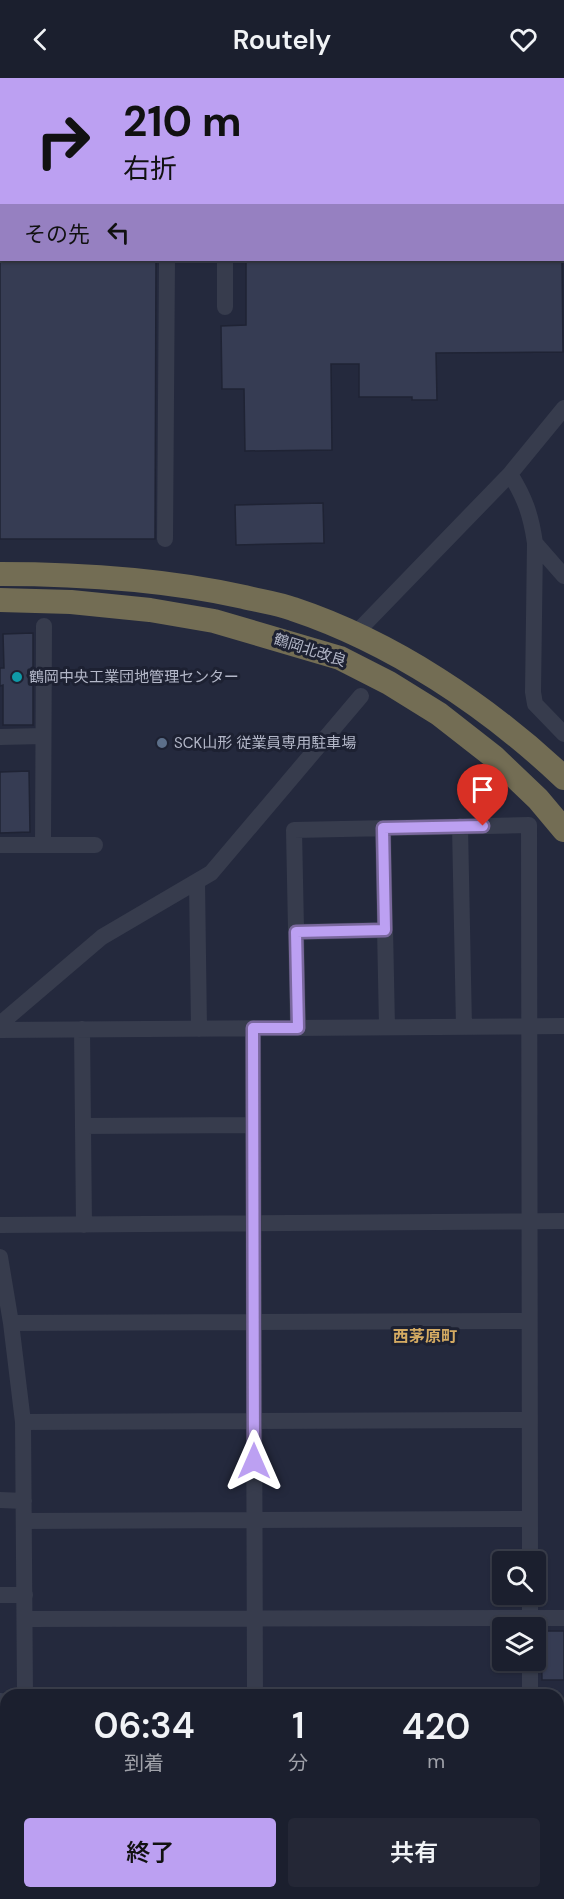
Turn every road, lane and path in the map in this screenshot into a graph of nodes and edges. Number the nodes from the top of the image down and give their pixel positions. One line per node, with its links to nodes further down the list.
1 (167, 261): 6 (street)
2 (225, 261): 3 (street)
3 (225, 307)
4 (564, 408): 5 (street)
5 (510, 474): 7 (street); 12 (street)
6 (165, 539)
7 (535, 543): 9 (street); 14 (street)
8 (0, 574): 12 (highway, 鶴岡北改良)
9 (564, 576)
10 (0, 600): 20 (highway, 鶴岡北改良)
11 (44, 626): 16 (street)
12 (356, 633): 17 (highway, 鶴岡北改良)
13 (361, 696): 24 (street)
14 (564, 734)
15 (0, 736): 16 (street)
16 (43, 736): 22 (street)
17 (564, 778)
18 (460, 826): 19 (street); 28 (street); 31 (street)
19 (383, 828): 25 (street); 26 (street)
20 (564, 830)
21 (0, 845): 22 (street)
22 (43, 845): 23 (street)
23 (95, 845)
24 (197, 881): 27 (street); 35 (street)
25 (385, 930): 26 (street); 30 (street)
26 (296, 932): 33 (street)
27 (0, 1024)
28 (528, 1026): 29 (street); 31 (street); 40 (street)
29 (564, 1026)
30 (387, 1027): 31 (street); 33 (street)
31 (464, 1027)
32 (253, 1028): 33 (street); 35 (street); 37 (street)
33 (298, 1028)
34 (82, 1029): 35 (street); 36 (street); 38 (street)
35 (199, 1029)
36 (0, 1030)
37 (253, 1125): 38 (street); 41 (street)
38 (83, 1126): 43 (street)
39 (564, 1221): 40 (street)
40 (528, 1223): 41 (street); 45 (street)
41 (254, 1224): 43 (street); 46 (street)
42 (0, 1225): 43 (street)
43 (84, 1225)
44 (0, 1257): 47 (street)
45 (529, 1321): 46 (street); 48 (street)
46 (254, 1322): 47 (street); 49 (street)
47 (11, 1323): 50 (street)
48 (529, 1420): 49 (street); 53 (street)
49 (254, 1421): 50 (street); 54 (street)
50 (23, 1422): 52 (street)
51 (0, 1500): 52 (street)
52 (24, 1501): 55 (street)
53 (529, 1519): 54 (street); 56 (street)
54 (255, 1520): 55 (street); 59 (street)
55 (24, 1521): 58 (street)
56 (530, 1551)
57 (0, 1595): 58 (street)
58 (24, 1595): 61 (street)
59 (255, 1617): 61 (street); 63 (street); 66 (street)
60 (564, 1618): 62 (street)
61 (25, 1619): 65 (street)
62 (546, 1621)
63 (492, 1622)
64 (530, 1671): 67 (street)
65 (25, 1689)
66 (255, 1689)
67 (530, 1689)

